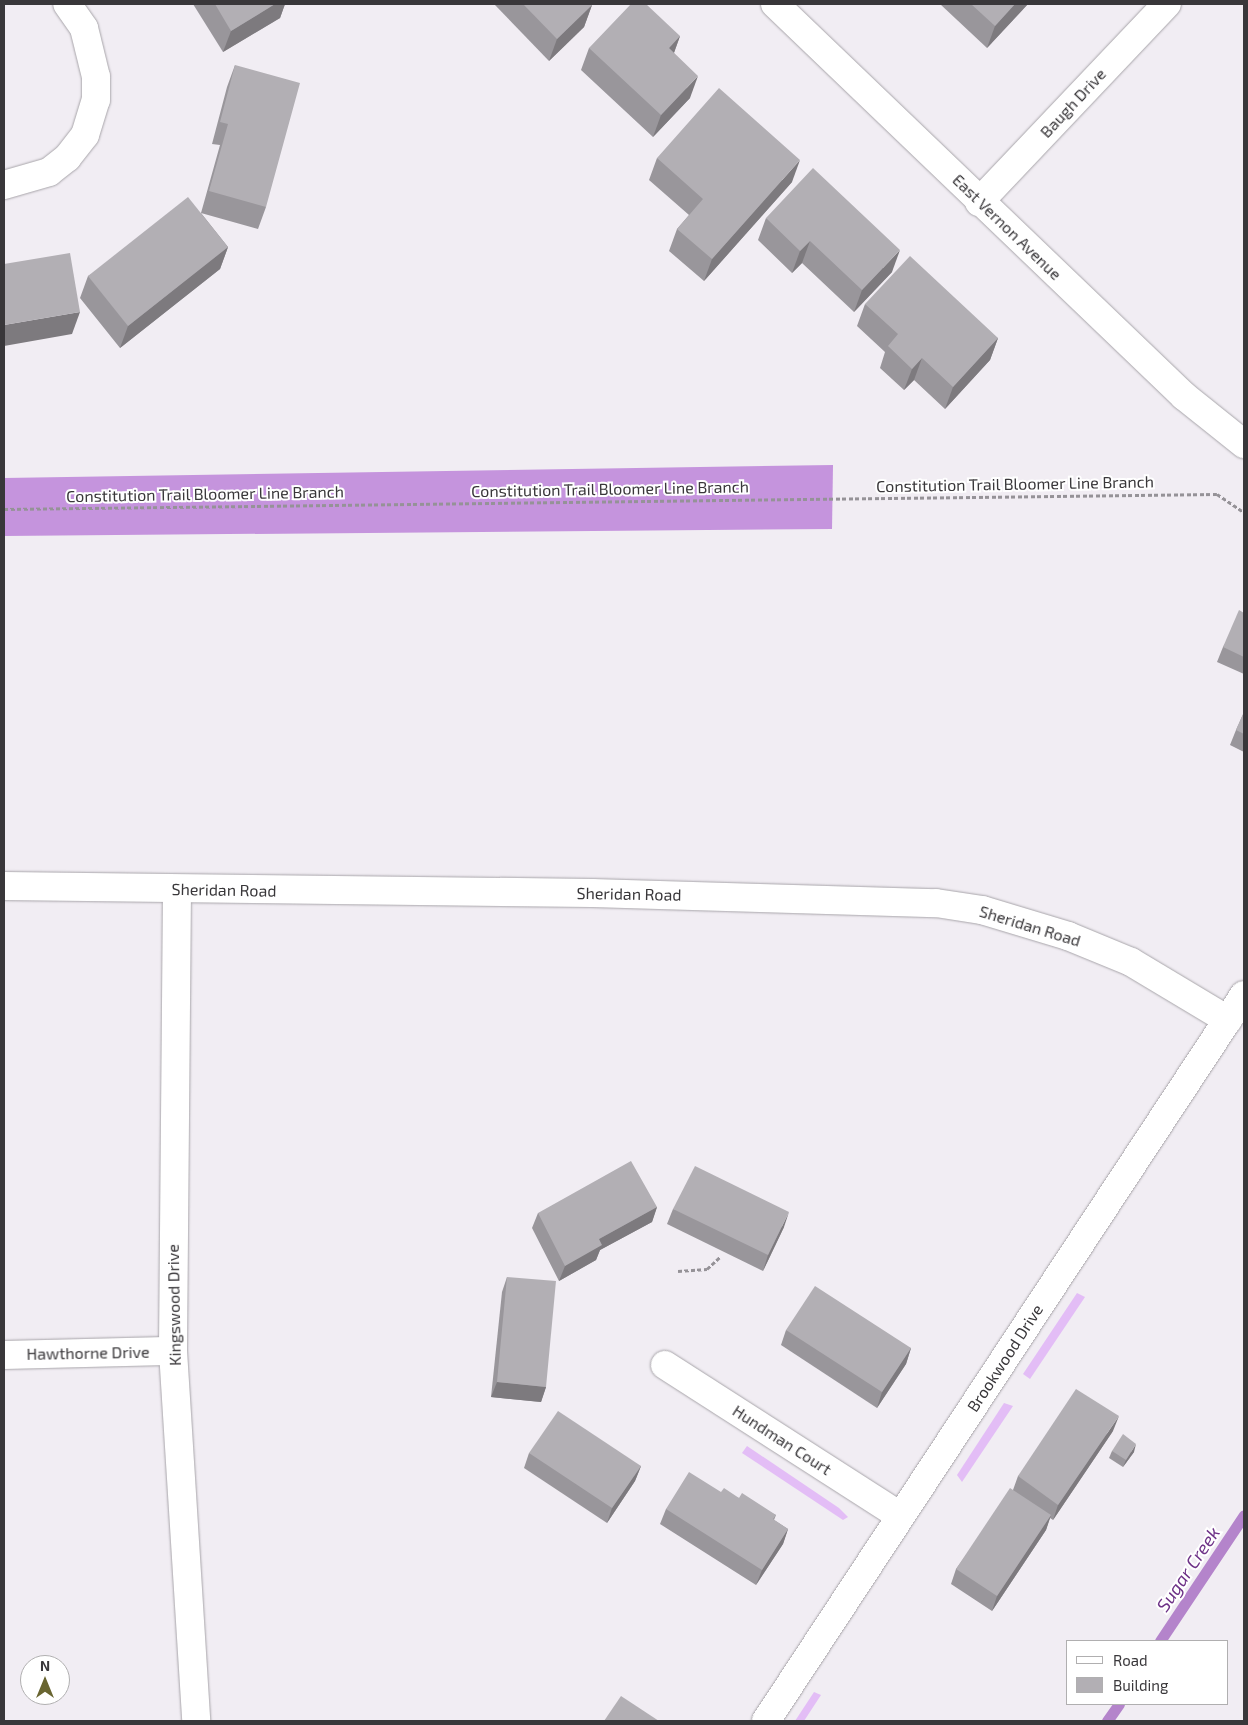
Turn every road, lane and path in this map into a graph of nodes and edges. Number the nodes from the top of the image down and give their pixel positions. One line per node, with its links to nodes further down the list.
1 (67, 4): 4 (street)
2 (774, 4): 5 (street, East Vernon Avenue)
3 (1167, 4): 5 (street, Baugh Drive)
4 (4, 185)
5 (979, 202): 6 (street, East Vernon Avenue)
6 (1244, 444)
7 (4, 509): 8 (path, Constitution Trail Bloomer Line Branch)
8 (1244, 512)
9 (4, 886): 10 (street, Sheridan Road)
10 (177, 889): 12 (street, Sheridan Road); 15 (street, Kingswood Drive)
11 (1244, 995): 12 (street, Brookwood Drive)
12 (1228, 1020): 18 (street, Brookwood Drive)
13 (721, 1256): 14 (path)
14 (678, 1271)
15 (173, 1351): 16 (street, Hawthorne Drive); 19 (street, Kingswood Drive)
16 (4, 1355)
17 (665, 1365): 18 (street, Hundman Court)
18 (900, 1516): 20 (street, Brookwood Drive)
19 (196, 1721)
20 (766, 1721)

